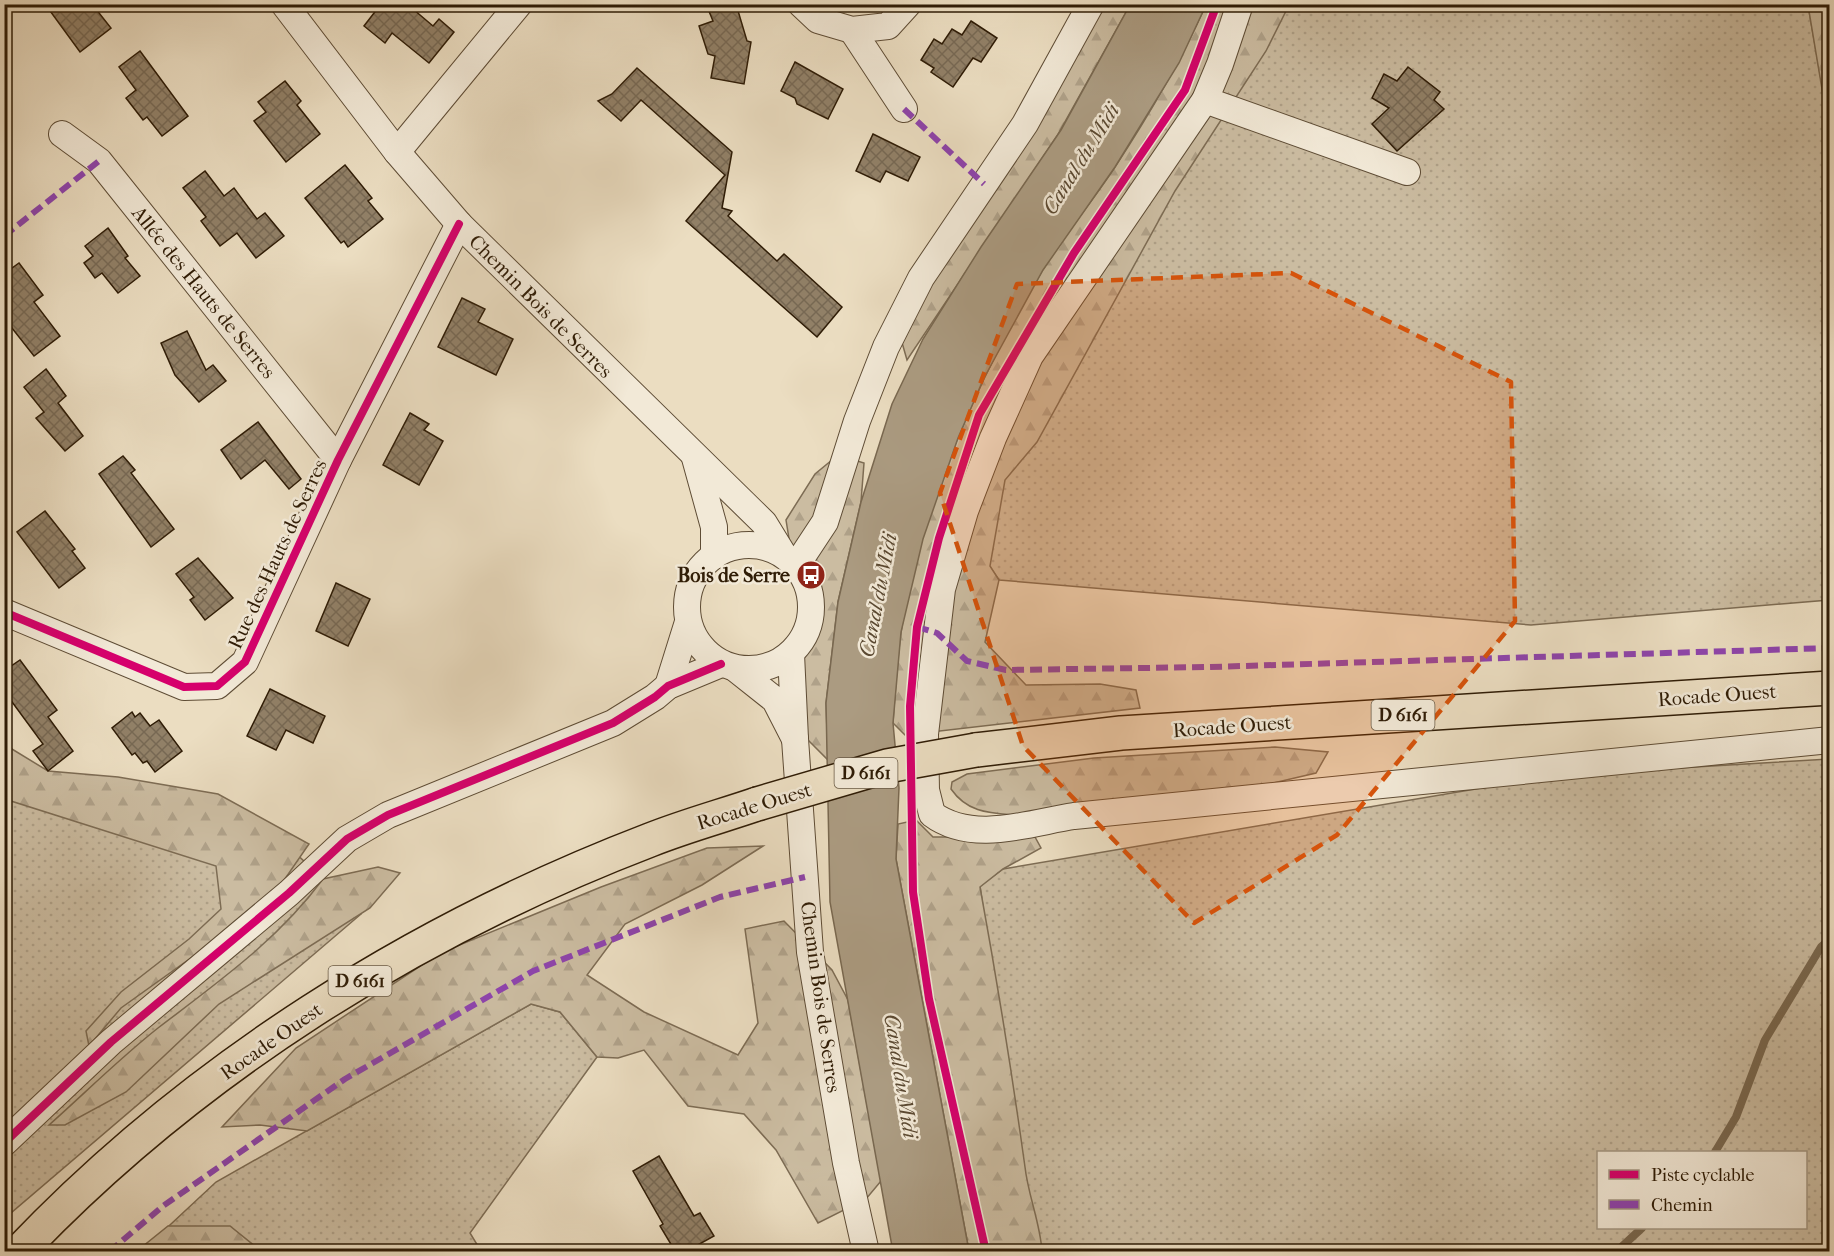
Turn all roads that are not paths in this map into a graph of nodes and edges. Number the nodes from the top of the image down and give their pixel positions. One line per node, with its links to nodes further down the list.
1 (284, 4): 11 (street, Chemin Bois de Serres)
2 (519, 4): 11 (street)
3 (801, 4): 7 (street)
4 (908, 4): 7 (street)
5 (1091, 4): 17 (street)
6 (1240, 4): 8 (street)
7 (852, 30): 9 (street)
8 (1205, 100): 12 (street); 25 (street)
9 (904, 109)
10 (62, 134): 15 (street, Allée des Hauts de Serres)
11 (397, 152): 13 (street, Chemin Bois de Serres)
12 (1407, 172)
13 (459, 224): 14 (street, Chemin Bois de Serres); 15 (street, Rue des Hauts de Serres)
14 (695, 458): 16 (street, Chemin Bois de Serres); 17 (street, Chemin Bois de Serres)
15 (338, 460): 18 (street, Rue des Hauts de Serres)
16 (714, 555): 17 (street); 19 (street)
17 (789, 560): 20 (street)
18 (4, 612)
19 (688, 622): 21 (street); 22 (street)
20 (791, 654): 21 (street); 24 (street, Chemin Bois de Serres)
21 (728, 666): 22 (street); 24 (street, Chemin Bois de Serres)
22 (668, 686): 26 (street)
23 (1830, 687): 27 (main road, Rocade Ouest / D 6161, bridge)
24 (795, 739): 28 (street, Chemin Bois de Serres)
25 (1830, 740)
26 (4, 1143)
27 (19, 1251)
28 (866, 1251)

